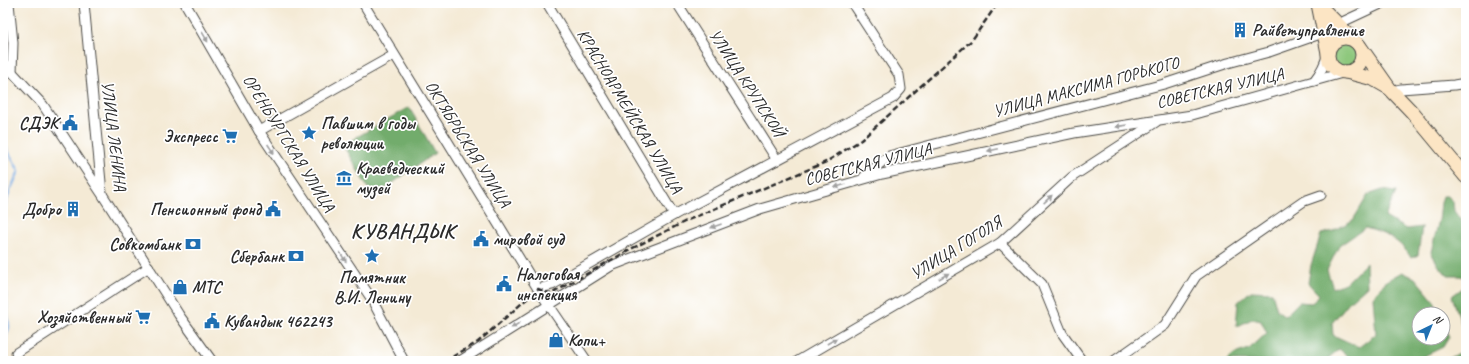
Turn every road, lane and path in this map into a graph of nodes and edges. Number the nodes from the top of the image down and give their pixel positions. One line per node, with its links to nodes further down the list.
1 (9, 3): 16 (street)
2 (84, 3): 26 (street, УЛИЦА ЛЕНИНА)
3 (185, 3): 22 (street, ОРЕНБУРГСКАЯ УЛИЦА, one-way to 22)
4 (363, 3): 14 (street, ОКТЯБРЬСКАЯ УЛИЦА)
5 (547, 3): 28 (street, КРАСНОАРМЕЙСКАЯ УЛИЦА)
6 (677, 3): 23 (street, УЛИЦА КРУПСКОЙ)
7 (852, 3): 23 (street)
8 (1383, 3): 10 (street)
9 (1317, 4): 10 (main road); 11 (main road)
10 (1338, 24): 12 (main road)
11 (1323, 33): 13 (main road); 25 (street, УЛИЦА МАКСИМА ГОРЬКОГО)
12 (1359, 45): 13 (main road); 17 (main road); 20 (main road)
13 (1328, 53): 17 (main road); 18 (street)
14 (394, 55): 22 (street); 31 (street, ОКТЯБРЬСКАЯ УЛИЦА)
15 (3, 67): 16 (street)
16 (12, 72): 26 (street)
17 (1346, 72): 18 (street, СОВЕТСКАЯ УЛИЦА); 20 (main road)
18 (1314, 81): 21 (street, СОВЕТСКАЯ УЛИЦА)
19 (1466, 83): 20 (street)
20 (1391, 90): 24 (main road)
21 (1160, 120): 25 (street, СОВЕТСКАЯ УЛИЦА, one-way to 25); 29 (street, УЛИЦА ГОГОЛЯ, one-way to 21)
22 (259, 131): 35 (street, ОРЕНБУРГСКАЯ УЛИЦА, one-way to 35)
23 (777, 160): 28 (street)
24 (1466, 177)
25 (862, 180): 32 (street, СОВЕТСКАЯ УЛИЦА, one-way to 32)
26 (102, 194): 30 (street, УЛИЦА ЛЕНИНА)
27 (1321, 195): 40 (street)
28 (674, 215): 31 (street)
29 (1000, 243): 38 (street, УЛИЦА ГОГОЛЯ, one-way to 29); 39 (street)
30 (149, 268): 33 (street); 34 (street, УЛИЦА ЛЕНИНА)
31 (538, 289): 32 (street, ОКТЯБРЬСКАЯ УЛИЦА)
32 (549, 304): 36 (street, СОВЕТСКАЯ УЛИЦА, one-way to 36); 37 (street, ОКТЯБРЬСКАЯ УЛИЦА)
33 (16, 353)
34 (212, 361)
35 (404, 361)
36 (460, 361)
37 (587, 361)
38 (798, 361)
39 (1082, 361)
40 (1114, 361)

